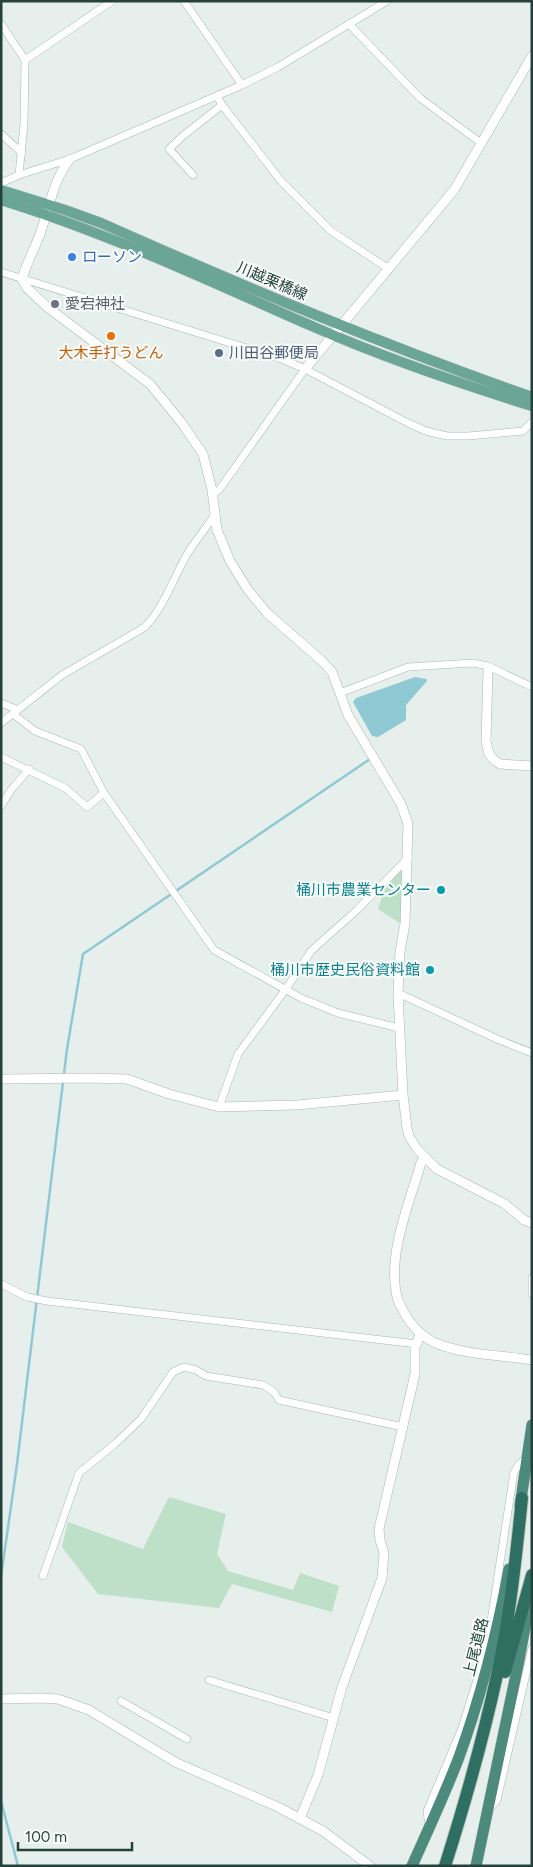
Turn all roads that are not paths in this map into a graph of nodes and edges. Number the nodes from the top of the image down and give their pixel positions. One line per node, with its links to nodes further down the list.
1 (112, 1): 7 (street)
2 (184, 1): 8 (street)
3 (387, 1): 5 (street)
4 (1, 24): 7 (street)
5 (349, 24): 8 (street); 12 (street)
6 (532, 56): 12 (street)
7 (25, 60): 13 (street)
8 (242, 86): 9 (street)
9 (217, 96): 10 (street); 14 (street)
10 (222, 105): 16 (street); 21 (street)
11 (1, 134): 13 (street)
12 (481, 143): 21 (street)
13 (22, 153): 15 (street)
14 (70, 159): 15 (street); 20 (street)
15 (19, 175): 17 (street)
16 (192, 175)
17 (1, 183)
18 (1, 190): 20 (main road, 川越栗橋線)
19 (1, 200): 20 (main road, 川越栗橋線)
20 (47, 209): 23 (street); 24 (main road, 川越栗橋線); 25 (main road, 川越栗橋線)
21 (389, 269): 24 (street)
22 (1, 272): 23 (street)
23 (22, 278): 26 (street); 30 (street)
24 (341, 326): 25 (street); 27 (main road, 川越栗橋線)
25 (332, 335): 26 (street); 28 (main road, 川越栗橋線)
26 (305, 369): 29 (street); 30 (street)
27 (532, 397)
28 (532, 406)
29 (532, 422)
30 (212, 495): 31 (street)
31 (214, 516): 34 (street); 36 (street)
32 (488, 670): 39 (street)
33 (532, 687): 34 (street)
34 (340, 693): 43 (street)
35 (1, 703): 36 (street)
36 (16, 712): 37 (street); 41 (street)
37 (1, 723)
38 (1, 756): 40 (street)
39 (532, 766)
40 (29, 770): 41 (street); 42 (street)
41 (104, 793): 44 (street)
42 (1, 806)
43 (409, 858): 44 (street); 45 (street)
44 (286, 989): 46 (street); 50 (street)
45 (398, 993): 46 (street); 47 (street)
46 (399, 1028): 49 (street)
47 (532, 1053)
48 (1, 1079): 50 (street)
49 (403, 1095): 50 (street); 51 (street)
50 (219, 1107)
51 (424, 1157): 52 (street); 56 (street)
52 (532, 1222)
53 (532, 1278): 55 (street)
54 (1, 1284): 57 (street)
55 (532, 1294)
56 (420, 1334): 57 (street); 58 (street)
57 (417, 1344): 60 (street)
58 (532, 1360)
59 (532, 1425): 61 (highway, 上尾道路)
60 (403, 1427): 64 (street); 71 (street)
61 (527, 1458): 62 (highway, 上尾道路); 75 (street)
62 (522, 1498): 75 (highway, 上尾道路); 78 (highway)
63 (532, 1575): 79 (highway)
64 (43, 1576)
65 (532, 1591): 73 (highway)
66 (532, 1648): 67 (street)
67 (530, 1663): 73 (street)
68 (209, 1680): 71 (street)
69 (1, 1699): 74 (street)
70 (120, 1701): 72 (street)
71 (334, 1718): 74 (street)
72 (187, 1739)
73 (488, 1811): 80 (highway)
74 (300, 1818): 76 (street)
75 (429, 1828): 77 (highway, 上尾道路)
76 (370, 1866)
77 (412, 1866)
78 (445, 1866)
79 (453, 1866)
80 (476, 1866)

